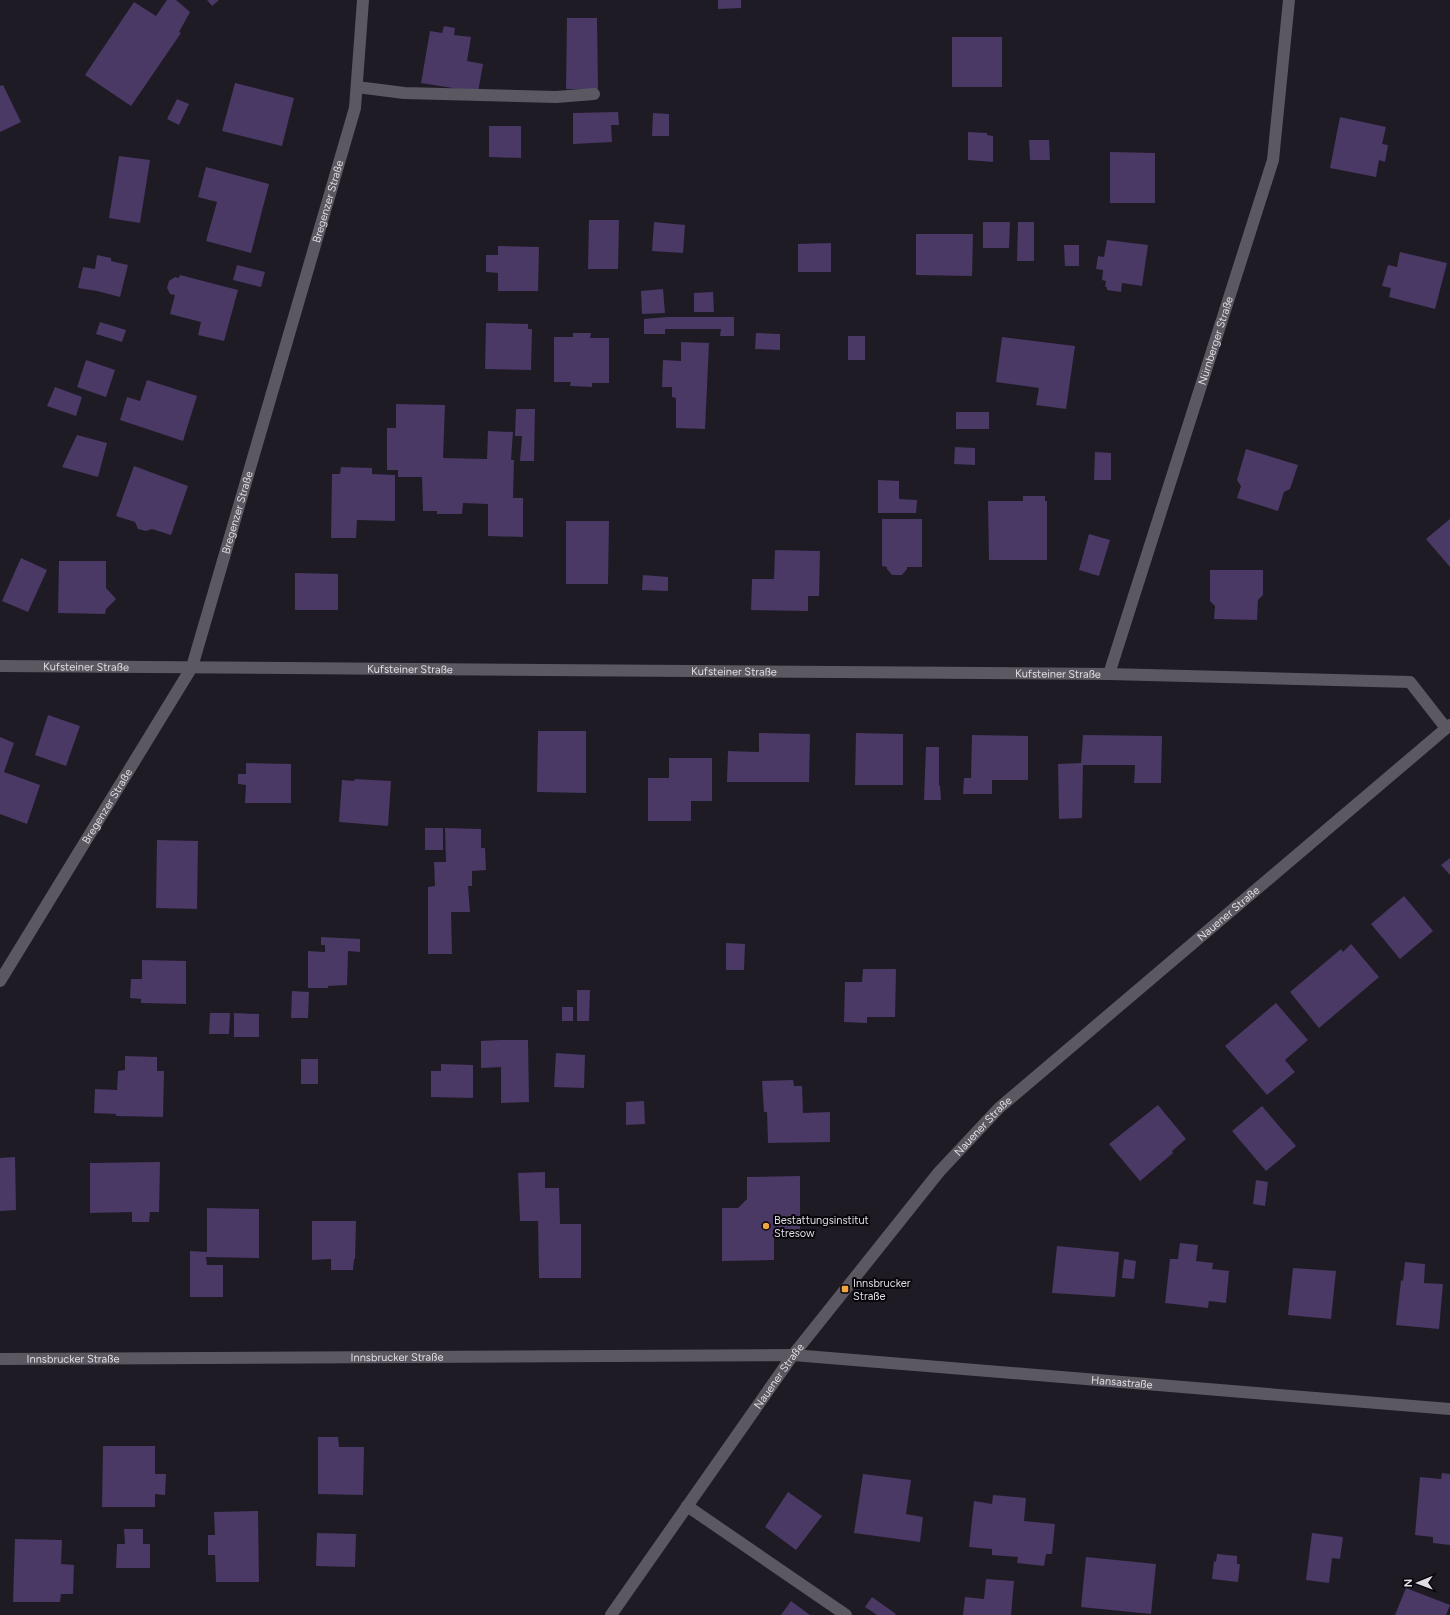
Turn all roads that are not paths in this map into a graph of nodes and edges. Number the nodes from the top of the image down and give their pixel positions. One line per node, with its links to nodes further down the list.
1 (363, 0): 3 (street, Bregenzer Straße)
2 (1289, 0): 7 (street, Nürnberger Straße)
3 (357, 88): 4 (street); 6 (street, Bregenzer Straße)
4 (594, 94)
5 (0, 666): 6 (street, Kufsteiner Straße)
6 (192, 667): 7 (street, Kufsteiner Straße); 9 (street, Bregenzer Straße)
7 (1109, 674): 8 (street, Kufsteiner Straße)
8 (1448, 726): 10 (street, Nauener Straße)
9 (0, 981)
10 (793, 1355): 11 (street, Innsbrucker Straße); 12 (street, Hansastraße); 13 (street, Nauener Straße)
11 (0, 1359)
12 (1450, 1409)
13 (687, 1506): 14 (street, Nauener Straße); 15 (street)
14 (611, 1615)
15 (846, 1615)

